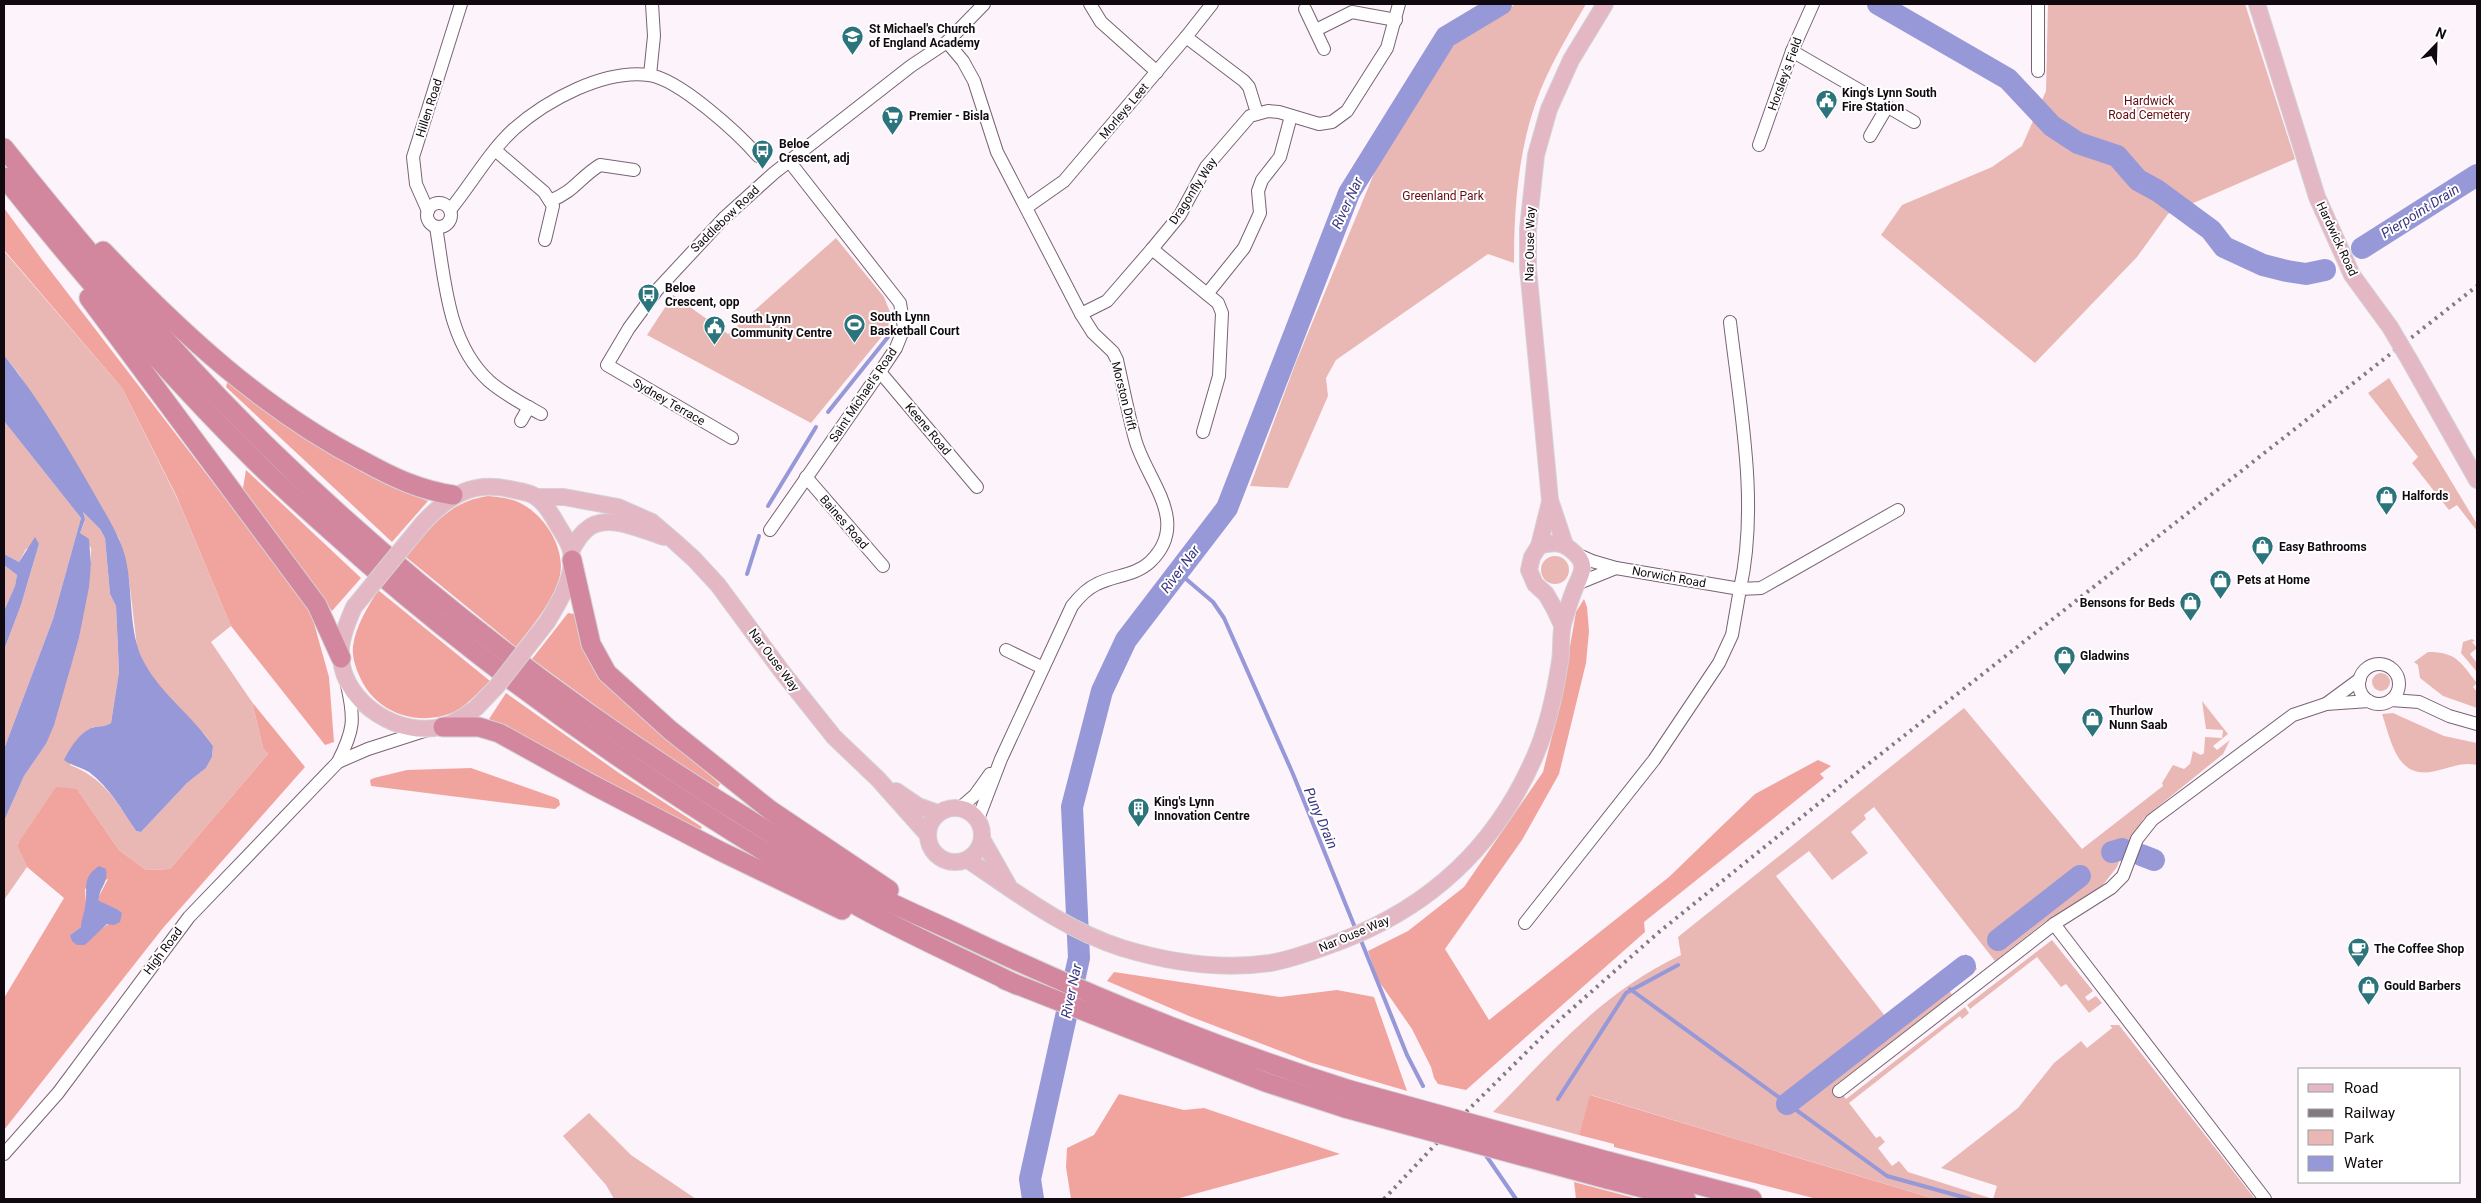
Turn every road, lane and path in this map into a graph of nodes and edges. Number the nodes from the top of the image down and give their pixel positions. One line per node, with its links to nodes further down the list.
1 (461, 4): 36 (street, Hillen Road)
2 (652, 4): 20 (street)
3 (984, 4): 15 (street, Saddlebow Road)
4 (1090, 4): 19 (street)
5 (1212, 4): 14 (street, Morleys Leet)
6 (1399, 4): 12 (street)
7 (1605, 4): 55 (main road, Nar Ouse Way)
8 (1813, 4): 17 (street, Horsley's Field)
9 (2038, 4): 18 (street)
10 (2257, 4): 51 (main road, Hardwick Road, bridge)
11 (1305, 10): 13 (street)
12 (1396, 20): 13 (street); 23 (street)
13 (1316, 30): 16 (street)
14 (1186, 38): 19 (street, Morleys Leet); 22 (street)
15 (947, 42): 30 (street, Saddlebow Road); 34 (street, Morston Drift)
16 (1324, 49)
17 (1792, 51): 21 (street); 26 (street, Horsley's Field)
18 (2038, 71)
19 (1157, 72): 34 (street, Morleys Leet)
20 (650, 75): 28 (street); 29 (street)
21 (1887, 107): 24 (street); 25 (street)
22 (1257, 113): 23 (street); 39 (street, Dragonfly Way)
23 (1291, 116): 40 (street)
24 (1914, 122)
25 (1870, 136)
26 (1759, 145)
27 (4, 148): 53 (highway); 91 (highway)
28 (495, 150): 33 (street); 35 (street)
29 (758, 156)
30 (789, 161): 43 (street, Saddlebow Road); 44 (street, Saint Michael's Road)
31 (634, 170): 33 (street)
32 (4, 178): 69 (highway); 92 (highway)
33 (550, 201): 38 (street)
34 (1027, 207): 41 (street, Morston Drift)
35 (450, 210): 36 (street); 37 (street)
36 (428, 211): 37 (street, Hillen Road)
37 (436, 227): 45 (street, Hillen Road)
38 (546, 240)
39 (1152, 249): 40 (street); 41 (street, Dragonfly Way)
40 (1207, 294): 48 (street)
41 (1081, 314): 70 (street, Morston Drift)
42 (1730, 322): 65 (street)
43 (607, 365): 49 (street, Sydney Terrace)
44 (880, 372): 50 (street, Saint Michael's Road); 52 (street, Keene Road)
45 (529, 407): 46 (street, Hillen Road); 47 (street)
46 (541, 414)
47 (521, 421)
48 (1203, 432)
49 (732, 438)
50 (806, 477): 57 (street, Saint Michael's Road); 62 (street, Baines Road)
51 (2477, 480)
52 (977, 487)
53 (453, 496): 54 (main road); 69 (main road, bridge)
54 (536, 497): 58 (main road, Nar Ouse Way); 61 (main road)
55 (1550, 500): 59 (main road, Nar Ouse Way); 60 (main road, Nar Ouse Way)
56 (1898, 510): 65 (street, Norwich Road)
57 (770, 530)
58 (673, 540): 61 (main road, Nar Ouse Way); 81 (main road, Nar Ouse Way)
59 (1540, 546): 60 (main road); 66 (main road, Nar Ouse Way)
60 (1571, 549): 63 (street, Norwich Road); 64 (main road, Nar Ouse Way)
61 (572, 555): 78 (main road, bridge); 91 (highway)
62 (883, 566)
63 (1616, 568): 64 (street, Norwich Road); 65 (street, Norwich Road)
64 (1576, 587): 66 (main road); 67 (main road, Nar Ouse Way)
65 (1740, 589): 89 (street)
66 (1546, 594): 67 (main road, Nar Ouse Way)
67 (1562, 625): 88 (main road, Nar Ouse Way)
68 (1006, 650): 70 (street)
69 (343, 667): 78 (main road); 80 (street, High Road)
70 (1043, 668): 79 (street, Morston Drift)
71 (2360, 679): 72 (street); 74 (street); 76 (street)
72 (2399, 680): 73 (street); 75 (street)
73 (2391, 700): 74 (street); 75 (street)
74 (2369, 701): 76 (street)
75 (2419, 702): 77 (street)
76 (2326, 704): 90 (street)
77 (2477, 724)
78 (438, 727): 80 (street, High Road); 92 (highway)
79 (1001, 759): 82 (street, Morston Drift); 84 (street, Morston Drift)
80 (333, 766): 95 (street, High Road)
81 (878, 779): 83 (main road, Nar Ouse Way); 85 (main road, Nar Ouse Way)
82 (960, 808): 83 (main road); 84 (main road)
83 (938, 813): 85 (main road)
84 (978, 820): 86 (main road)
85 (927, 834): 87 (main road)
86 (982, 839): 87 (main road); 88 (main road, Nar Ouse Way)
87 (968, 860): 88 (main road, Nar Ouse Way)
88 (1010, 888)
89 (1525, 923)
90 (2054, 924): 93 (street); 99 (street)
91 (998, 953): 94 (highway)
92 (1017, 985): 94 (highway)
93 (1839, 1091)
94 (1348, 1099): 96 (highway, bridge)
95 (4, 1154)
96 (1609, 1170): 97 (highway); 98 (highway)
97 (1686, 1199)
98 (1752, 1199)
99 (2265, 1199)

